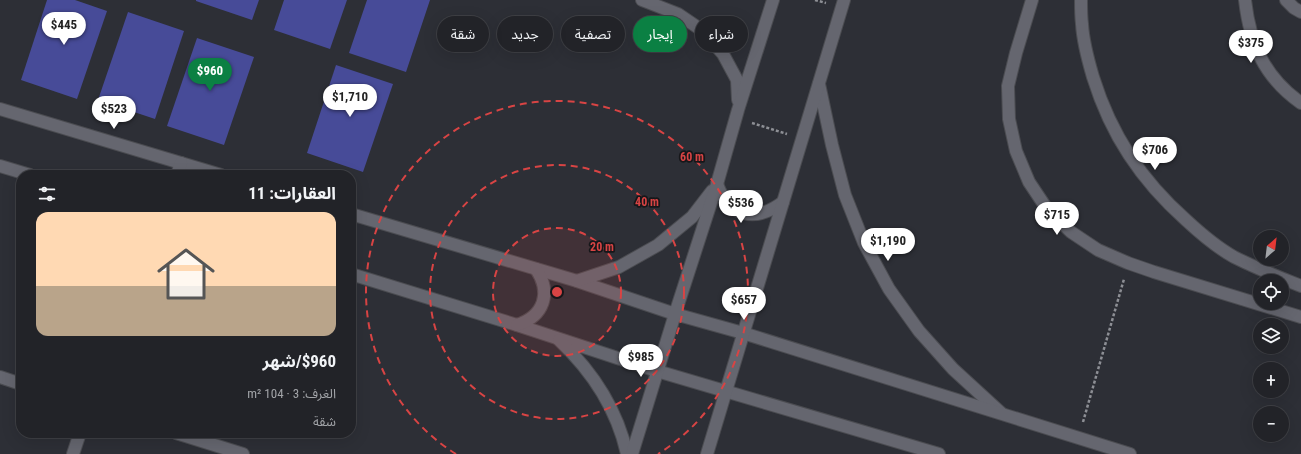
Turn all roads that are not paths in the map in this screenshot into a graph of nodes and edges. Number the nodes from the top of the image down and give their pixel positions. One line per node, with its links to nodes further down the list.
1 (642, 0): 12 (street)
2 (773, 0): 12 (street)
3 (844, 0): 9 (street)
4 (1032, 0): 26 (street)
5 (1081, 0): 24 (street)
6 (1245, 0): 10 (street)
7 (1286, 0): 8 (street)
8 (1301, 12)
9 (819, 83): 19 (street); 34 (street)
10 (1301, 103)
11 (0, 109): 13 (street)
12 (737, 114): 18 (street)
13 (181, 163): 15 (street); 16 (street)
14 (0, 166): 17 (street)
15 (179, 170)
16 (204, 170)
17 (16, 171)
18 (717, 184): 19 (street); 23 (street); 25 (street)
19 (782, 202): 28 (street)
20 (356, 215): 21 (street)
21 (536, 269): 23 (street); 27 (street)
22 (356, 276): 27 (street)
23 (577, 281): 25 (street)
24 (1301, 286)
25 (675, 314): 28 (street); 30 (street)
26 (1301, 317)
27 (517, 325): 29 (street)
28 (743, 333): 33 (street); 34 (street)
29 (557, 338): 30 (street); 39 (street)
30 (658, 371): 33 (street); 40 (street)
31 (0, 377): 32 (street)
32 (16, 382)
33 (726, 391): 41 (street); 42 (street)
34 (1004, 415): 43 (street)
35 (78, 438): 37 (street)
36 (192, 438): 38 (street)
37 (73, 454)
38 (243, 454)
39 (627, 454)
40 (632, 454)
41 (707, 454)
42 (939, 454)
43 (1130, 454)

